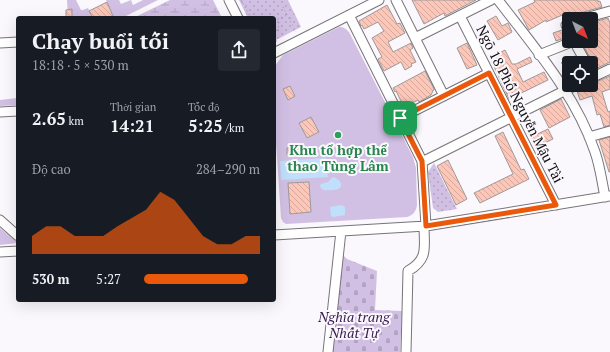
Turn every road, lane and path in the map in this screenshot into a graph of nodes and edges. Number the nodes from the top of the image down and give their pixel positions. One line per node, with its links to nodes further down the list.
1 (229, 0): 12 (street)
2 (241, 0): 13 (path)
3 (379, 0): 11 (street)
4 (396, 0): 17 (street)
5 (491, 0): 14 (street)
6 (498, 0): 23 (street)
7 (283, 7): 10 (path)
8 (610, 11): 9 (street)
9 (598, 14)
10 (287, 15): 15 (path); 18 (path)
11 (349, 15): 18 (street); 34 (street)
12 (237, 16)
13 (249, 16)
14 (460, 16): 17 (street); 25 (street, Ngõ 18 Phố Nguyễn Mậu Tài)
15 (278, 20): 16 (path)
16 (276, 31)
17 (415, 38): 30 (street)
18 (300, 40): 22 (street)
19 (16, 42): 20 (street)
20 (0, 43)
21 (562, 46): 23 (street)
22 (276, 52)
23 (540, 55): 27 (street)
24 (610, 69): 26 (street)
25 (489, 73): 30 (street); 33 (street, Ngõ 18 Phố Nguyễn Mậu Tài)
26 (598, 74)
27 (562, 79)
28 (562, 92): 33 (street)
29 (571, 92): 36 (street)
30 (444, 96): 34 (street)
31 (16, 111): 32 (street)
32 (0, 112)
33 (511, 117): 37 (street); 39 (street, Ngõ 18 Phố Nguyễn Mậu Tài)
34 (400, 118): 37 (street)
35 (610, 131): 36 (street)
36 (589, 137): 38 (street)
37 (422, 162): 41 (street)
38 (608, 196): 39 (street)
39 (556, 205): 41 (street)
40 (0, 220): 43 (street)
41 (425, 226): 42 (street); 48 (street)
42 (341, 231): 44 (street); 47 (street)
43 (16, 234)
44 (276, 235)
45 (16, 251): 46 (street)
46 (0, 252)
47 (328, 352)
48 (406, 352)

